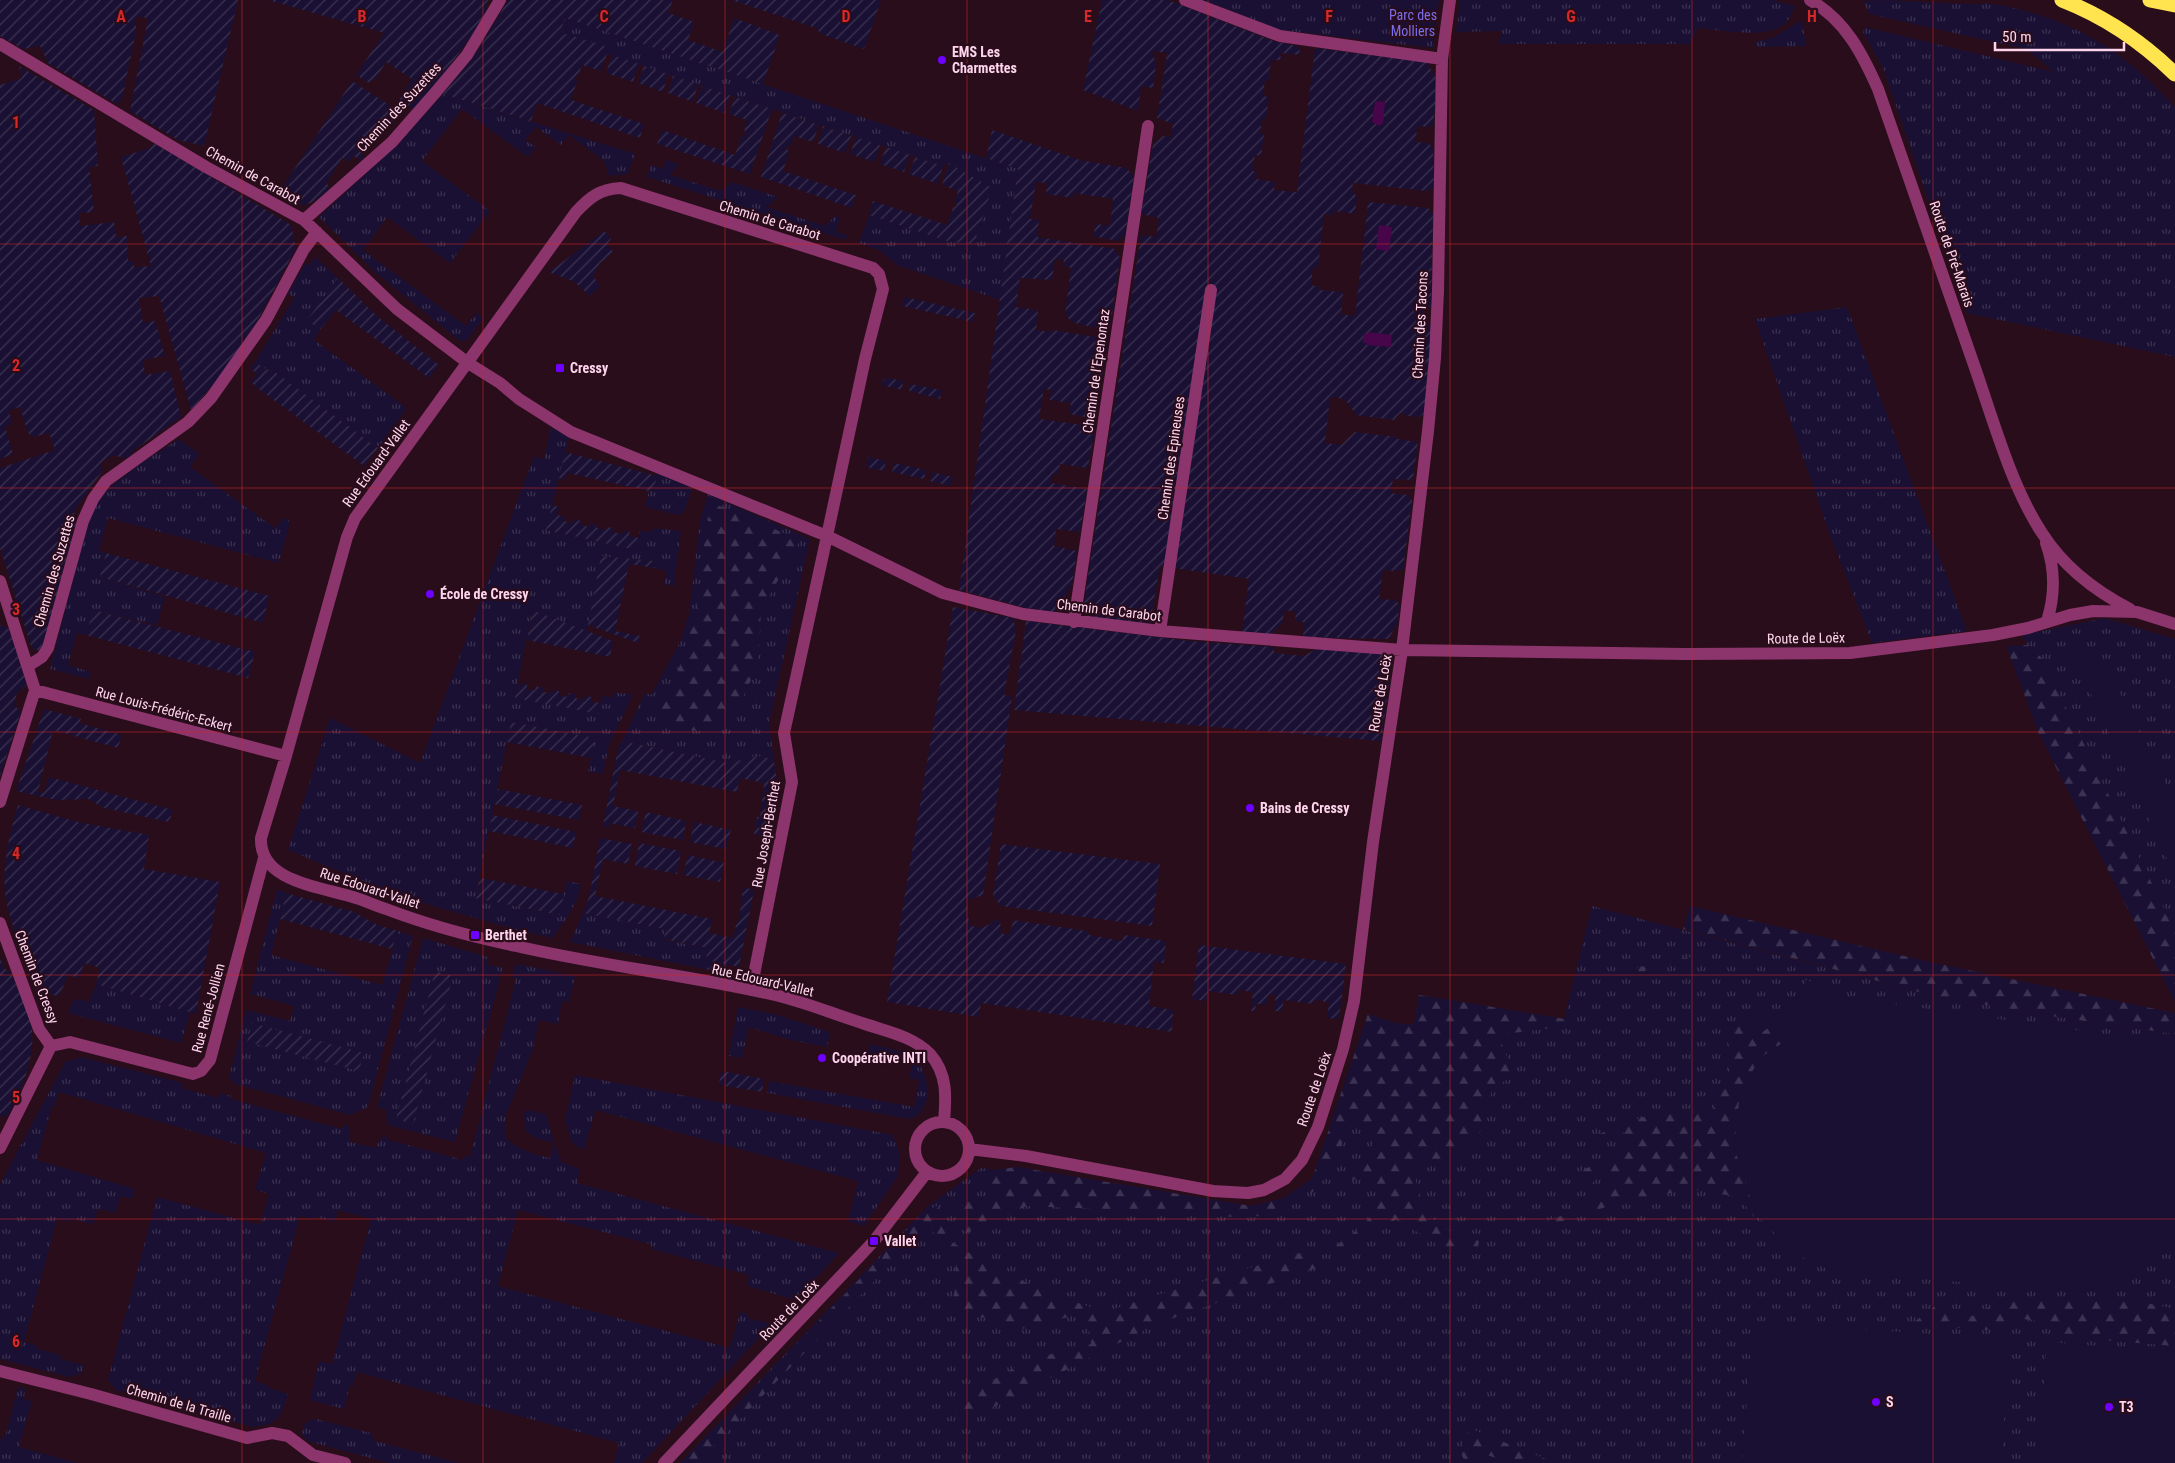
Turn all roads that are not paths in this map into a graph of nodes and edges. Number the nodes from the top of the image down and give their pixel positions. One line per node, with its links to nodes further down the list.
1 (500, 0): 12 (street, Chemin des Suzettes)
2 (1185, 0): 9 (street)
3 (1450, 0): 9 (street, Chemin des Tacons)
4 (1810, 0): 16 (street, Route de Pré-Marais)
5 (2062, 0): 10 (highway)
6 (2150, 0): 7 (highway)
7 (2175, 5)
8 (0, 44): 12 (street, Chemin de Carabot)
9 (1442, 59): 24 (street, Chemin des Tacons)
10 (2175, 74)
11 (1148, 126): 21 (street, Chemin de l'Epenontaz)
12 (304, 220): 13 (street, Chemin de Carabot)
13 (316, 232): 15 (street, Chemin de Carabot); 25 (street, Chemin des Suzettes)
14 (1211, 290): 23 (street, Chemin des Epineuses)
15 (468, 363): 17 (street, Chemin de Carabot); 17 (street, Chemin de Carabot); 27 (street, Rue Edouard-Vallet)
16 (2042, 534): 19 (street); 20 (street)
17 (827, 536): 21 (street, Chemin de Carabot); 31 (street, Rue Joseph-Berthet)
18 (0, 581): 25 (street)
19 (2137, 612): 20 (street, Route de Loëx); 22 (street, Route de Loëx)
20 (2047, 621): 24 (street, Route de Loëx)
21 (1074, 622): 23 (street, Chemin de Carabot)
22 (2175, 624)
23 (1160, 631): 24 (street, Chemin de Carabot)
24 (1402, 650): 35 (street, Route de Loëx)
25 (28, 666): 26 (street)
26 (35, 690): 27 (street, Rue Louis-Frédéric-Eckert); 28 (street)
27 (286, 756): 29 (street, Rue Edouard-Vallet)
28 (0, 802)
29 (264, 858): 31 (street, Rue Edouard-Vallet); 32 (street, Rue René-Jollien)
30 (0, 923): 32 (street, Chemin de Cressy)
31 (751, 990): 33 (street, Rue Edouard-Vallet)
32 (51, 1046): 34 (street)
33 (944, 1122): 35 (street); 36 (street)
34 (0, 1148)
35 (969, 1149): 36 (street)
36 (927, 1172): 39 (street, Route de Loëx)
37 (0, 1371): 38 (street, Chemin de la Traille)
38 (344, 1463)
39 (664, 1463)

